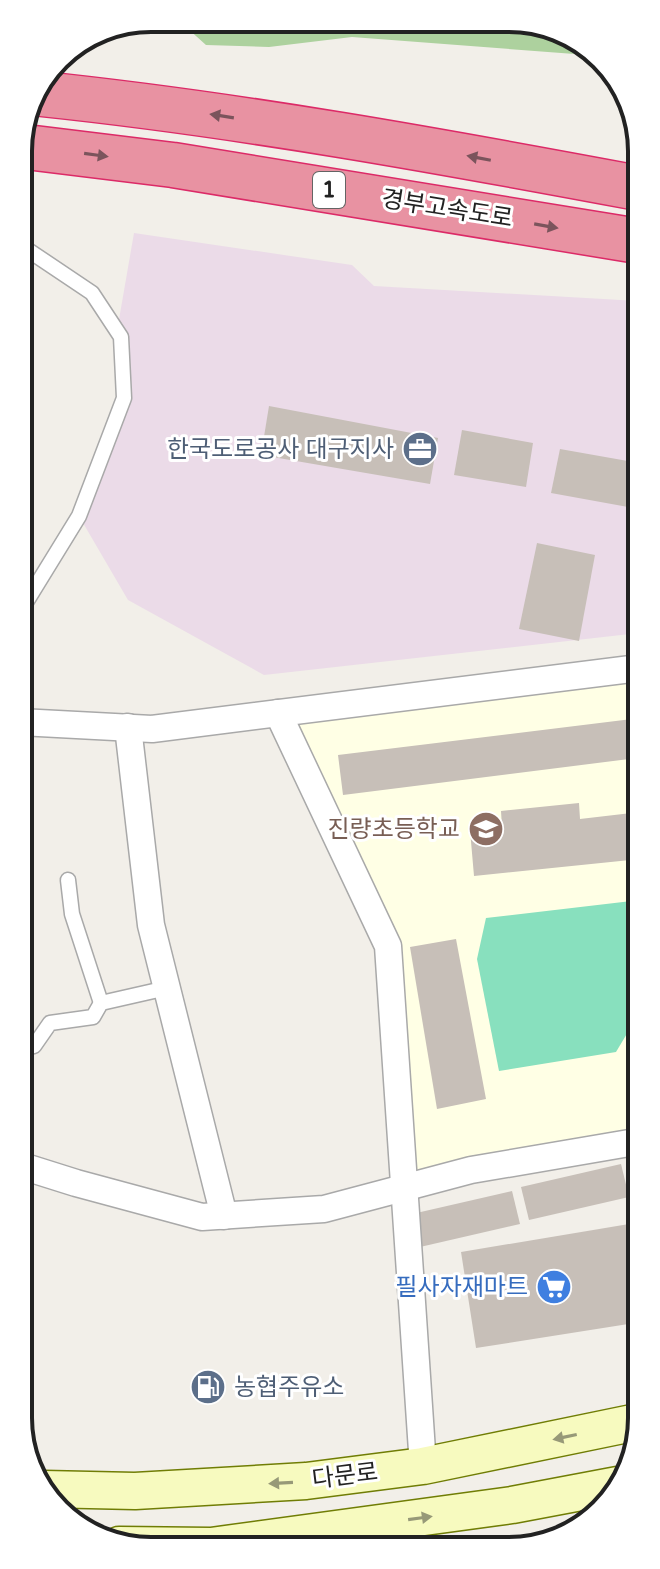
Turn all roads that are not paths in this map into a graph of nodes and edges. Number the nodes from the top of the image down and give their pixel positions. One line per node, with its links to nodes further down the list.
1 (46, 95): 3 (highway, 1, one-way to 1)
2 (32, 148): 4 (highway, 경부고속도로 / 1, one-way to 4)
3 (628, 186)
4 (628, 239)
5 (32, 253): 6 (lane)
6 (32, 592)
7 (628, 669): 8 (street)
8 (278, 713): 10 (street); 17 (street)
9 (32, 721): 10 (street)
10 (128, 727): 12 (street)
11 (68, 880): 13 (lane)
12 (167, 988): 13 (lane); 18 (street)
13 (101, 1003): 14 (lane)
14 (32, 1046)
15 (628, 1143): 17 (street)
16 (32, 1169): 18 (street)
17 (404, 1188): 18 (street); 20 (street)
18 (224, 1216)
19 (628, 1424): 20 (main road, 다문로, one-way to 20)
20 (423, 1466): 22 (main road, 다문로, one-way to 22)
21 (605, 1487): 23 (main road, one-way to 21)
22 (56, 1489)
23 (277, 1537)

